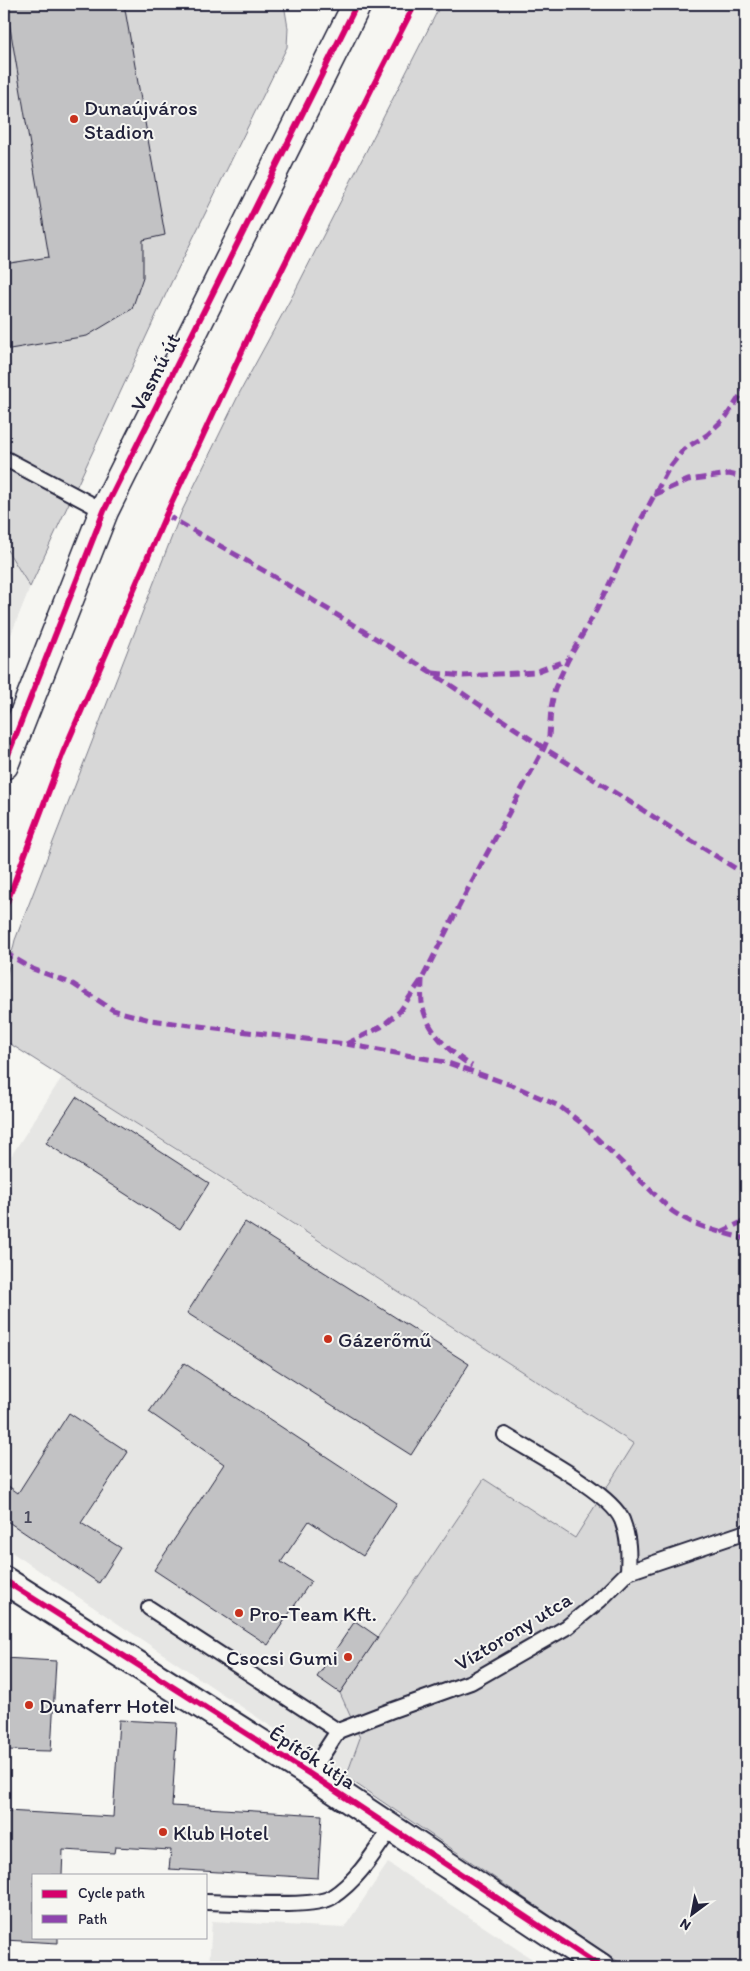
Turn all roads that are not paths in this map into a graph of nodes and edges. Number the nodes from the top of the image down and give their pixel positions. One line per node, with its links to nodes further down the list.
1 (357, 4): 3 (street, Vasmű út)
2 (4, 458): 3 (lane)
3 (104, 511): 4 (street, Vasmű út)
4 (4, 765)
5 (505, 1435): 7 (lane)
6 (746, 1532): 7 (lane, Víztorony utca)
7 (628, 1572): 10 (lane, Víztorony utca)
8 (4, 1580): 11 (street, Építők útja)
9 (149, 1608): 10 (lane)
10 (338, 1731): 11 (lane)
11 (310, 1774): 12 (street, Építők útja)
12 (392, 1828): 13 (lane); 14 (street, Építők útja)
13 (208, 1902)
14 (600, 1967)

